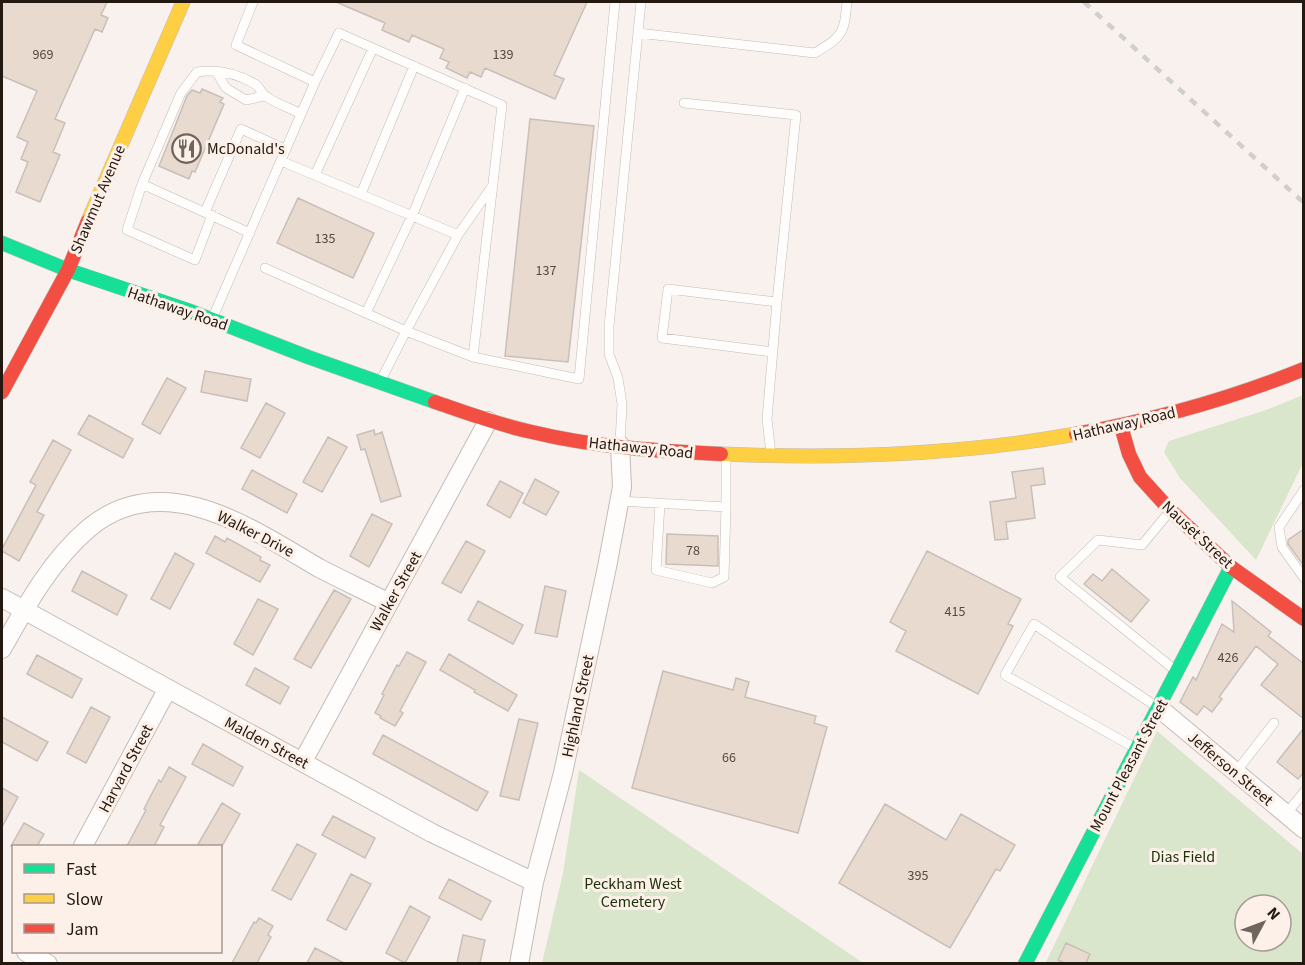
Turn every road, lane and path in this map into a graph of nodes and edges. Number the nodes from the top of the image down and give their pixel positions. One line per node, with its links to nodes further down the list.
1 (183, 2): 27 (main road, Shawmut Avenue)
2 (253, 2): 10 (lane)
3 (615, 2): 33 (lane)
4 (641, 2): 6 (lane)
5 (847, 2): 6 (lane)
6 (638, 33): 39 (lane)
7 (373, 48): 8 (lane); 10 (lane); 17 (lane)
8 (414, 66): 11 (lane); 20 (lane)
9 (217, 73): 12 (lane); 12 (lane); 18 (lane)
10 (315, 82): 14 (lane)
11 (465, 88): 19 (lane); 22 (lane)
12 (264, 96): 14 (lane)
13 (684, 104): 28 (lane)
14 (301, 114): 15 (lane)
15 (285, 149): 16 (lane); 21 (lane)
16 (281, 162): 17 (lane); 23 (lane)
17 (315, 175): 20 (lane)
18 (142, 183): 21 (lane); 21 (lane)
19 (493, 185): 24 (lane); 33 (lane)
20 (361, 194): 22 (lane)
21 (209, 214): 23 (lane)
22 (412, 216): 24 (lane); 29 (lane)
23 (250, 233): 30 (lane)
24 (458, 235): 31 (lane)
25 (2, 243): 27 (main road, Hathaway Road)
26 (265, 268): 29 (lane)
27 (68, 270): 30 (main road, Hathaway Road); 36 (main road, Shawmut Avenue)
28 (777, 302): 32 (lane); 32 (lane)
29 (366, 313): 31 (lane)
30 (212, 319): 35 (main road, Hathaway Road)
31 (406, 331): 33 (lane); 35 (lane)
32 (772, 352): 41 (lane)
33 (472, 357)
34 (1304, 369): 38 (main road, Hathaway Road)
35 (380, 382): 37 (main road, Hathaway Road)
36 (3, 388)
37 (488, 421): 39 (main road, Hathaway Road); 50 (street, Walker Street)
38 (1121, 426): 41 (main road, Hathaway Road); 46 (main road, Nauset Street)
39 (620, 445): 40 (main road, Hathaway Road); 43 (street, Highland Street)
40 (726, 455): 41 (main road, Hathaway Road); 45 (lane)
41 (771, 456)
42 (1302, 495): 48 (lane)
43 (619, 501): 44 (lane); 65 (street, Highland Street)
44 (660, 504): 45 (lane); 45 (lane)
45 (726, 507)
46 (1170, 510): 47 (main road, Nauset Street); 54 (lane)
47 (1231, 567): 52 (main road, Nauset Street); 54 (main road, Mount Pleasant Street)
48 (1304, 579)
49 (2, 598): 51 (street, Malden Street)
50 (389, 603): 51 (street, Walker Drive); 59 (street, Walker Street)
51 (24, 610): 53 (street, Walker Drive); 55 (street, Malden Street)
52 (1304, 619)
53 (2, 649)
54 (1177, 671): 56 (main road, Mount Pleasant Street)
55 (167, 690): 59 (street, Malden Street); 64 (street, Harvard Street)
56 (1159, 708): 58 (main road, Mount Pleasant Street); 58 (lane); 60 (street, Jefferson Street)
57 (1274, 723): 60 (lane)
58 (1136, 749): 69 (main road, Mount Pleasant Street)
59 (303, 761): 65 (street, Malden Street)
60 (1236, 772): 62 (street, Jefferson Street)
61 (1304, 792): 62 (lane)
62 (1286, 814): 63 (street, Jefferson Street)
63 (1304, 829)
64 (84, 845)
65 (534, 882): 68 (street, Highland Street)
66 (28, 953): 67 (street)
67 (48, 963)
68 (519, 963)
69 (1025, 963)

